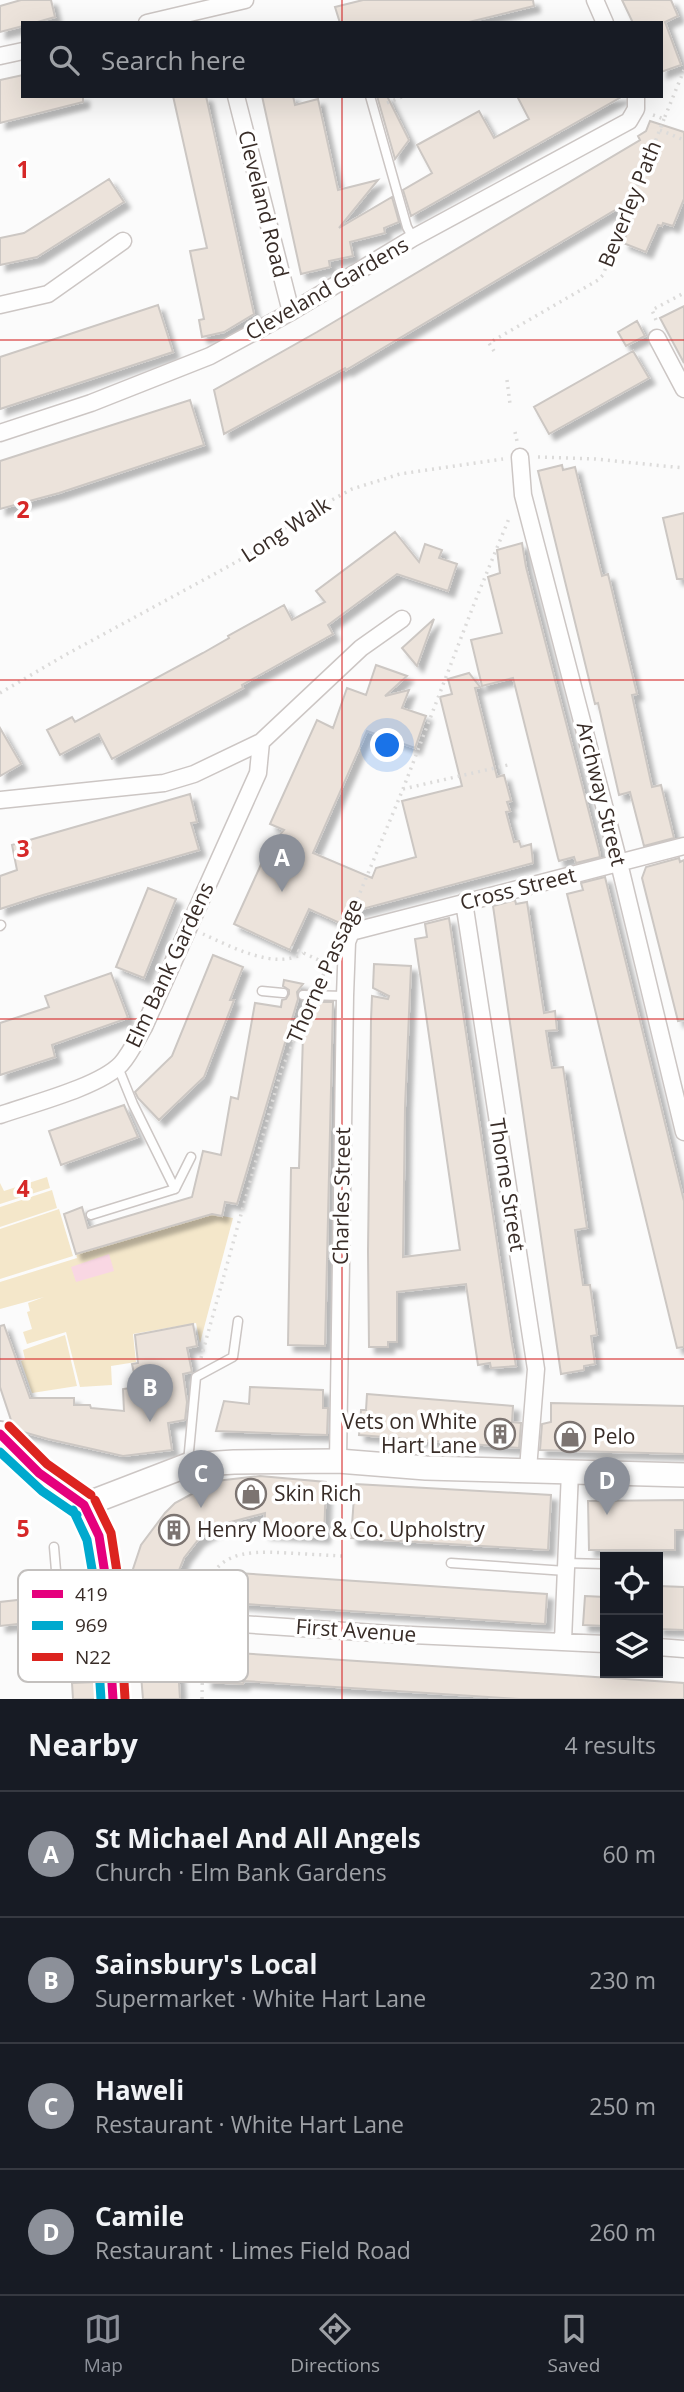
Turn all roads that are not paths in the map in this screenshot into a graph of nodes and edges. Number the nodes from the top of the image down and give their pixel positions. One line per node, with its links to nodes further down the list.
1 (245, 0): 3 (street)
2 (595, 0): 5 (street)
3 (214, 10): 4 (street)
4 (158, 21)
5 (604, 21)
6 (21, 51): 7 (street)
7 (0, 56)
8 (237, 98): 14 (street, Cleveland Road)
9 (371, 98): 11 (lane)
10 (636, 103): 11 (street, Cleveland Gardens)
11 (413, 238): 14 (street, Cleveland Gardens)
12 (123, 240): 13 (street)
13 (0, 305)
14 (291, 312): 17 (street, Cleveland Gardens)
15 (657, 338): 16 (street)
16 (684, 389)
17 (0, 433)
18 (520, 457): 23 (street, Archway Street)
19 (402, 619): 20 (street)
20 (261, 742): 21 (street); 30 (street, Elm Bank Gardens)
21 (0, 800)
22 (684, 846): 23 (street, Cross Street)
23 (619, 863): 24 (street, Cross Street); 32 (street, Archway Street)
24 (464, 902): 25 (street, Cross Street); 40 (street, Thorne Street)
25 (351, 933): 29 (street, Charles Street)
26 (262, 991): 27 (lane)
27 (283, 993)
28 (303, 995): 29 (lane)
29 (345, 996): 38 (street, Charles Street)
30 (118, 1067): 31 (street, Elm Bank Gardens); 34 (lane)
31 (0, 1115)
32 (684, 1132)
33 (191, 1157): 34 (lane)
34 (175, 1189): 35 (lane)
35 (92, 1215)
36 (238, 1321): 39 (lane)
37 (0, 1434): 43 (main road)
38 (338, 1461): 39 (street); 40 (street)
39 (188, 1465): 43 (street)
40 (528, 1469): 41 (street)
41 (570, 1471): 42 (street); 47 (street)
42 (684, 1475)
43 (84, 1505): 49 (main road)
44 (54, 1547): 48 (lane)
45 (451, 1563): 47 (lane)
46 (600, 1564): 47 (lane)
47 (566, 1567): 51 (street)
48 (56, 1570)
49 (104, 1570)
50 (248, 1624): 51 (street, First Avenue)
51 (563, 1642): 52 (street, First Avenue)
52 (600, 1644)
53 (663, 1647): 54 (street)
54 (684, 1649)

